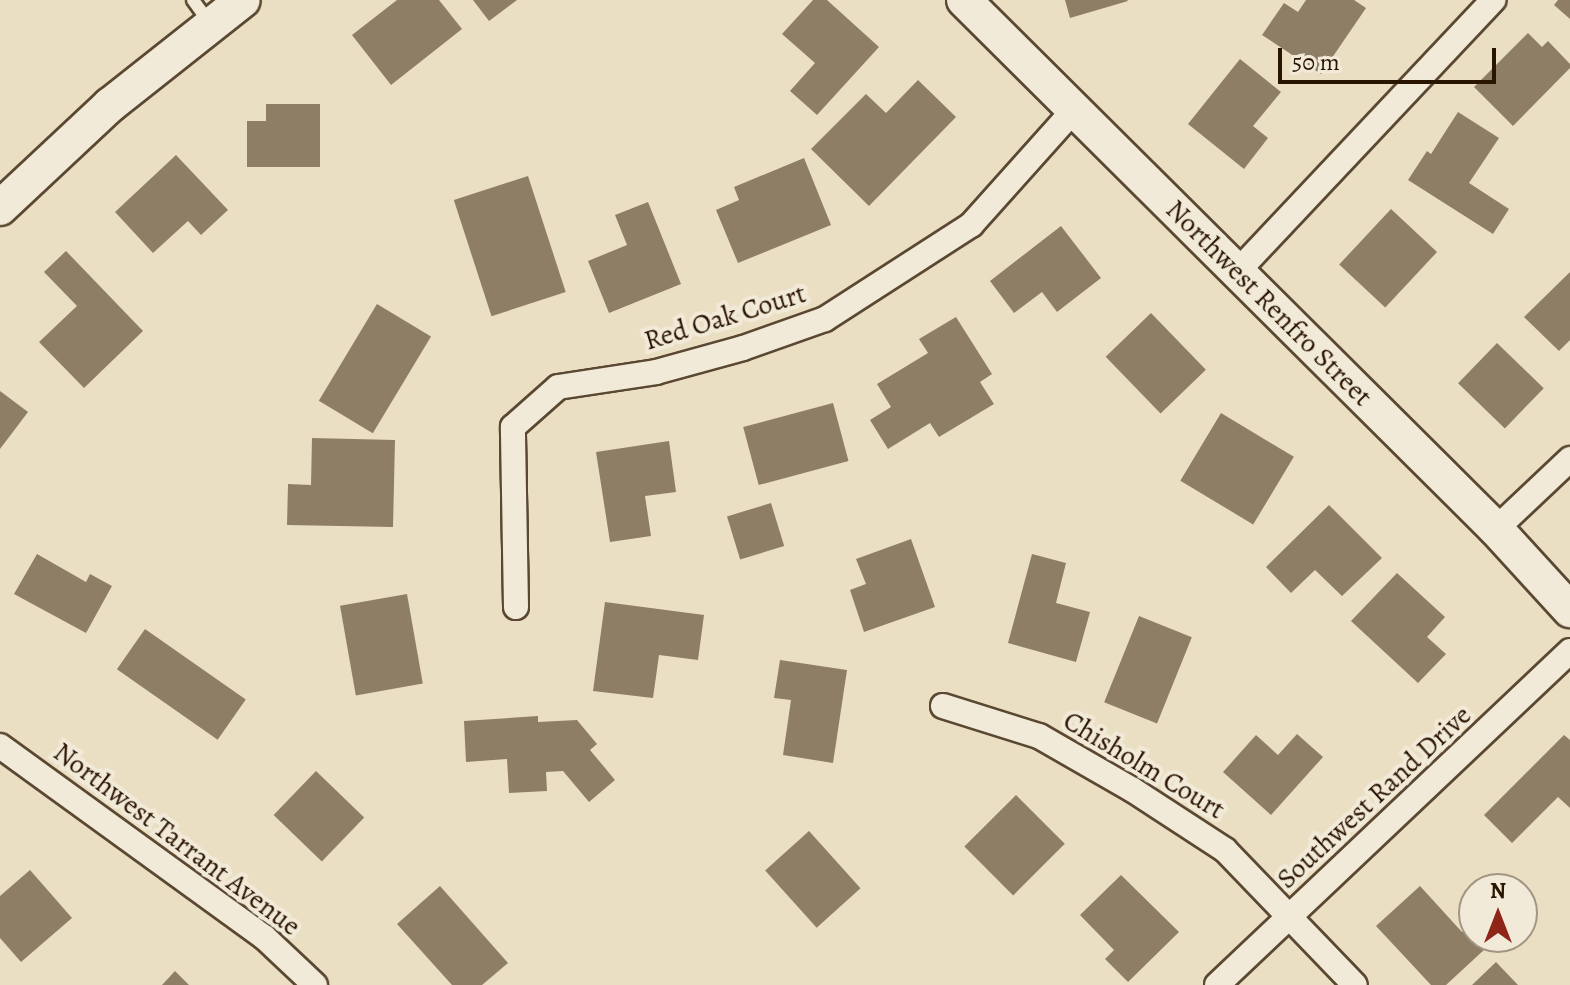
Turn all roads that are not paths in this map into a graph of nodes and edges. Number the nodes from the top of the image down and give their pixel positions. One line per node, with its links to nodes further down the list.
1 (243, 0): 4 (main road)
2 (964, 0): 5 (main road, Northwest Renfro Street)
3 (1493, 0): 7 (street)
4 (202, 12): 6 (main road)
5 (1074, 110): 7 (main road, Northwest Renfro Street); 10 (street, Red Oak Court)
6 (0, 208)
7 (1237, 272): 9 (main road, Northwest Renfro Street)
8 (1570, 459): 9 (street)
9 (1496, 529): 11 (main road, Northwest Renfro Street)
10 (516, 607)
11 (1570, 610)
12 (1570, 651): 15 (street, Southwest Rand Drive)
13 (943, 706): 15 (street, Chisholm Court)
14 (0, 746): 16 (street, Northwest Tarrant Avenue)
15 (1289, 917): 17 (street, Southwest Rand Drive); 18 (street, Chisholm Court)
16 (315, 985)
17 (1217, 985)
18 (1355, 985)

